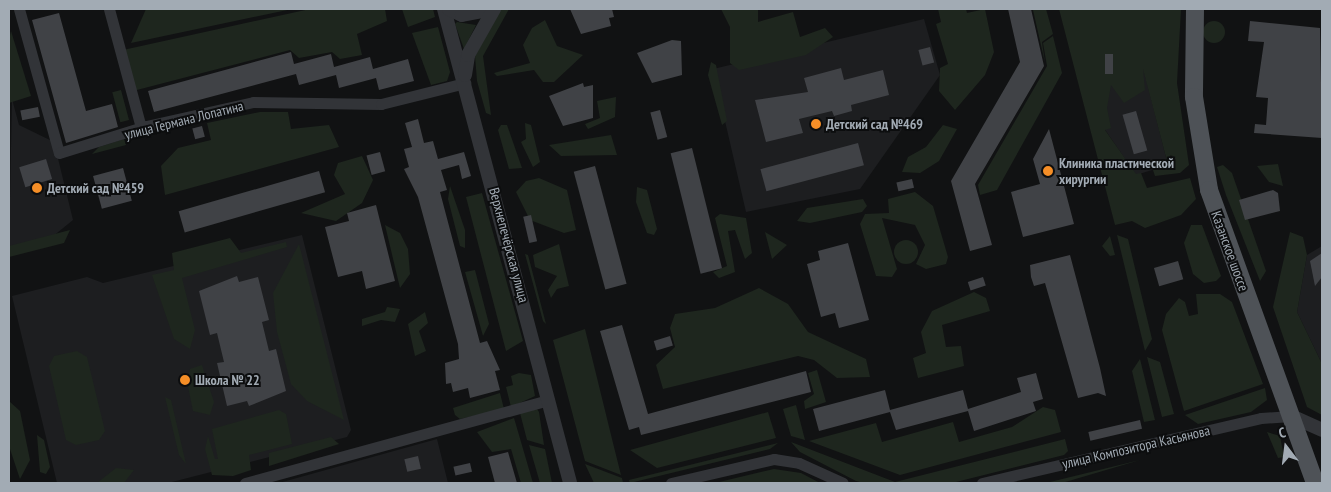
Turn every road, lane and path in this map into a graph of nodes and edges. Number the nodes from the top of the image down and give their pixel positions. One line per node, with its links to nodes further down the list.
1 (19, 9): 8 (street, улица Германа Лопатина)
2 (108, 9): 8 (street)
3 (444, 9): 7 (street, Верхнепечёрская улица)
4 (449, 9): 5 (street)
5 (493, 9): 7 (street)
6 (1195, 9): 10 (main road, Казанское шоссе)
7 (465, 81): 8 (street, улица Германа Лопатина); 9 (street, Верхнепечёрская улица)
8 (142, 131)
9 (549, 400): 13 (street); 14 (street, Верхнепечёрская улица)
10 (1291, 416): 11 (street); 12 (street, улица Композитора Касьянова); 18 (main road, Казанское шоссе)
11 (1322, 430)
12 (1026, 478): 17 (street, улица Композитора Касьянова)
13 (245, 483)
14 (570, 483)
15 (670, 483): 16 (street)
16 (843, 483)
17 (982, 483)
18 (1315, 483)

